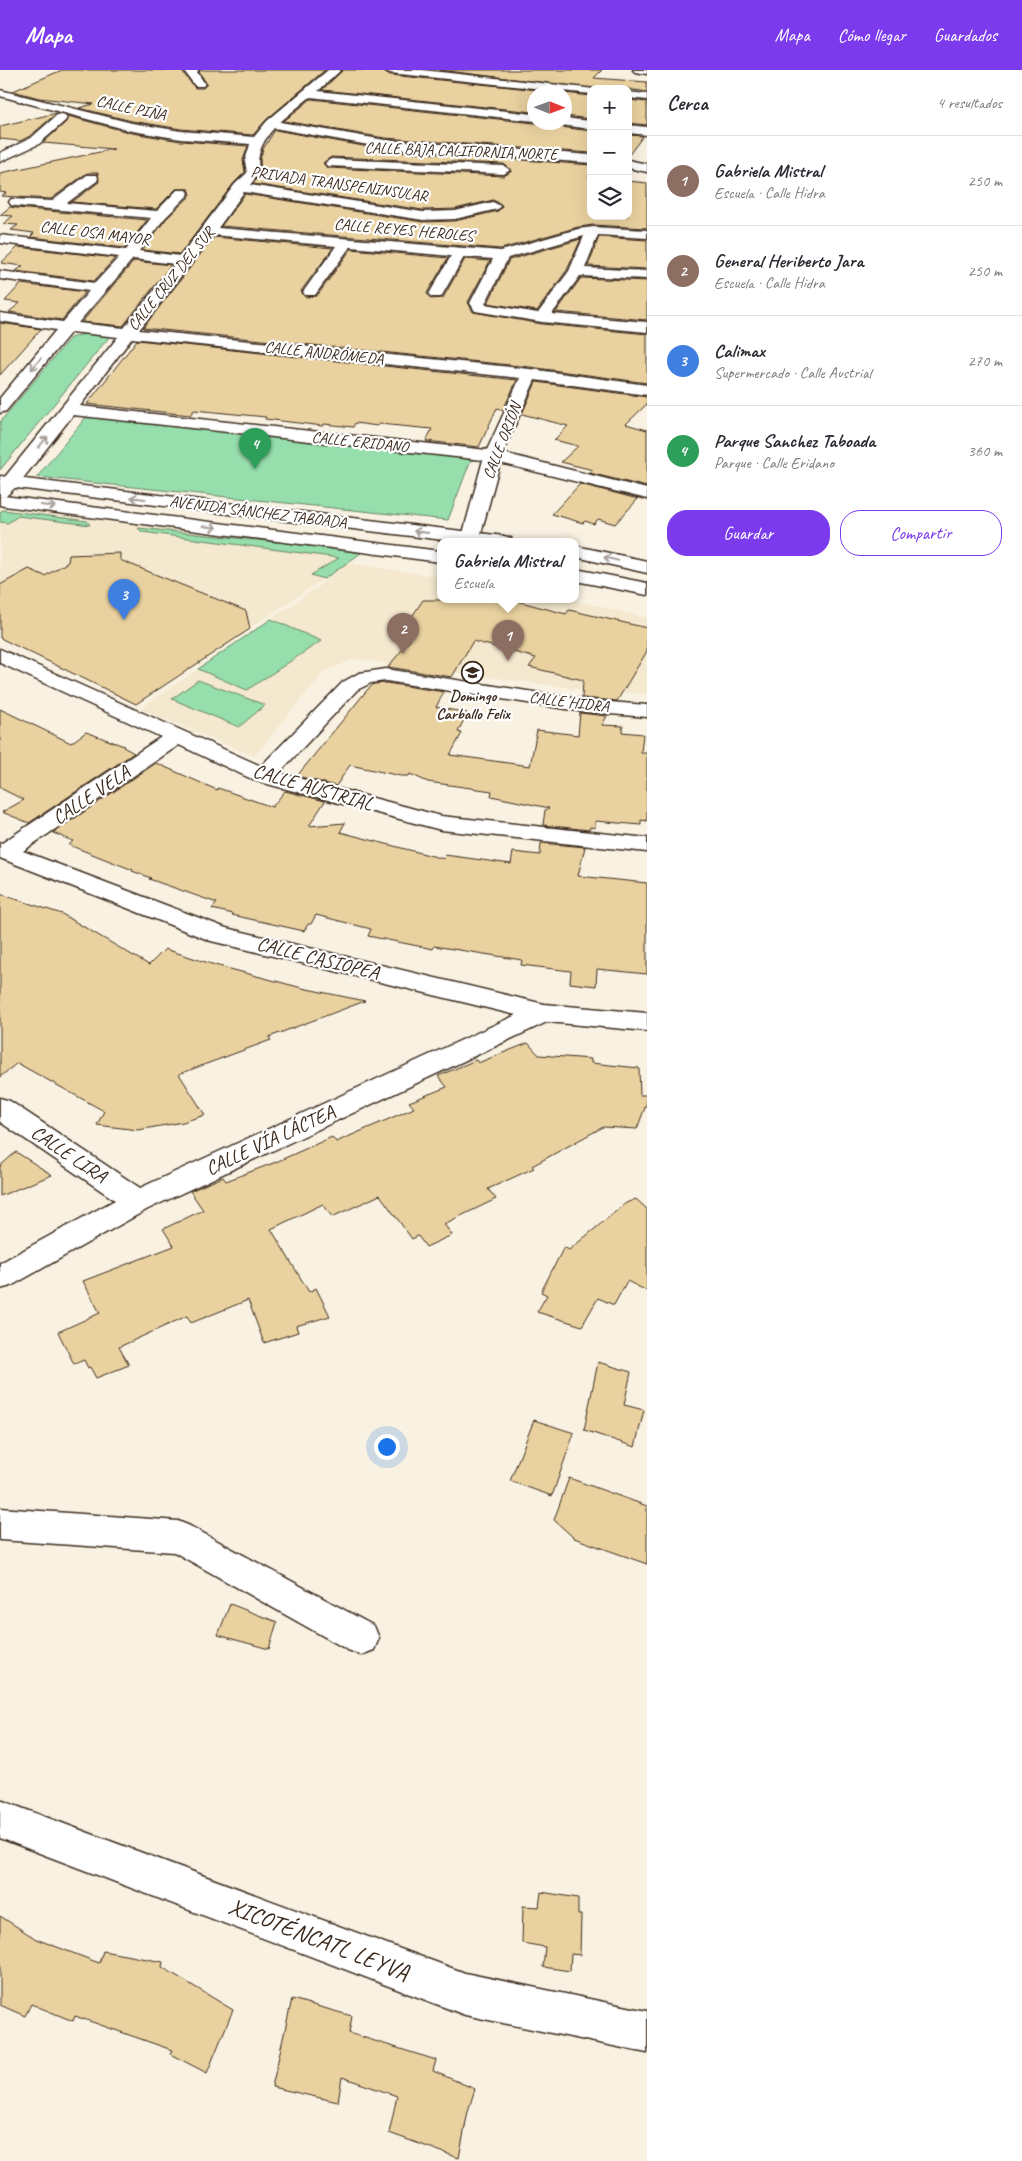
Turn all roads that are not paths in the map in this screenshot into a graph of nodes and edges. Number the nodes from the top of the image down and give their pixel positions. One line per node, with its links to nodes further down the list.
1 (192, 70): 6 (street)
2 (335, 70): 9 (street, CALLE CRUZ DEL SUR)
3 (390, 70): 7 (street)
4 (639, 70): 5 (street)
5 (647, 71)
6 (199, 84)
7 (587, 91)
8 (0, 93): 18 (street, CALLE PIÑA)
9 (309, 93): 13 (street); 16 (street, CALLE CRUZ DEL SUR)
10 (632, 95): 11 (street)
11 (647, 97)
12 (0, 101): 14 (street, CALLE PIÑA)
13 (527, 117)
14 (61, 118): 21 (street, CALLE PIÑA); 24 (street)
15 (572, 123): 17 (street)
16 (271, 124): 22 (street, CALLE CRUZ DEL SUR); 25 (street)
17 (587, 125)
18 (132, 127): 21 (street); 22 (street, CALLE PIÑA)
19 (632, 129): 20 (street)
20 (647, 131)
21 (121, 134): 23 (street, CALLE PIÑA)
22 (257, 141): 33 (street, CALLE CRUZ DEL SUR)
23 (208, 150)
24 (0, 158)
25 (587, 159)
26 (331, 163): 29 (street, CALLE BAJA CALIFORNIA NORTE)
27 (632, 165): 28 (street)
28 (647, 168)
29 (515, 170)
30 (632, 173): 31 (street)
31 (647, 173)
32 (92, 178): 36 (street)
33 (240, 188): 37 (street, PRIVADA TRANSPENINSULAR); 39 (street, CALLE CRUZ DEL SUR)
34 (182, 193): 38 (street)
35 (16, 202): 36 (street)
36 (56, 205): 38 (street)
37 (493, 206)
38 (160, 215): 44 (street)
39 (209, 231): 43 (street, CALLE REYES HEROLES); 47 (street, CALLE CRUZ DEL SUR)
40 (593, 231): 41 (street, CALLE REYES HEROLES); 46 (street, CALLE REYES HEROLES); 48 (street)
41 (647, 234)
42 (0, 239): 44 (street, CALLE OSA MAYOR)
43 (346, 243): 45 (street, CALLE REYES HEROLES); 52 (street)
44 (130, 254): 47 (street, CALLE OSA MAYOR); 51 (street)
45 (460, 254): 46 (street, CALLE REYES HEROLES); 53 (street)
46 (502, 255): 55 (street)
47 (185, 261): 58 (street, CALLE CRUZ DEL SUR)
48 (576, 272): 50 (street); 55 (street)
49 (0, 275): 51 (street)
50 (647, 275)
51 (99, 288): 56 (street)
52 (310, 292)
53 (436, 294)
54 (0, 317): 56 (street, CALLE ANDRÓMEDA)
55 (542, 318): 57 (street)
56 (68, 327): 58 (street, CALLE ANDRÓMEDA); 61 (street, one-way to 61)
57 (647, 327)
58 (128, 332): 59 (street, CALLE ANDRÓMEDA); 62 (street, CALLE CRUZ DEL SUR)
59 (530, 374): 60 (street, CALLE ANDRÓMEDA); 63 (street, CALLE ORIÓN)
60 (647, 390)
61 (2, 403)
62 (69, 410): 63 (street, CALLE ERIDANO); 64 (street, CALLE CRUZ DEL SUR, one-way to 62)
63 (493, 456): 65 (street, CALLE ERIDANO); 67 (street, CALLE ORIÓN)
64 (4, 485): 67 (street, AVENIDA SÁNCHEZ TABOADA, one-way to 64)
65 (647, 494)
66 (0, 500): 70 (street, AVENIDA SÁNCHEZ TABOADA, one-way to 70)
67 (471, 537): 68 (street, AVENIDA SÁNCHEZ TABOADA)
68 (478, 538)
69 (579, 553): 71 (street, one-way to 69)
70 (437, 557)
71 (647, 567)
72 (579, 576): 73 (street)
73 (647, 589)
74 (0, 655): 76 (street, CALLE AUSTRIAL)
75 (647, 711): 77 (street, CALLE HIDRA)
76 (176, 737): 77 (street, CALLE AUSTRIAL); 79 (street, CALLE VELA)
77 (264, 776): 78 (street, CALLE AUSTRIAL)
78 (647, 845)
79 (2, 851): 80 (street, CALLE CASIOPEA)
80 (544, 1013): 81 (street, CALLE CASIOPEA); 83 (street, CALLE VÍA LÁCTEA)
81 (647, 1022)
82 (0, 1108): 83 (street, CALLE LIRA)
83 (138, 1201): 84 (street, CALLE VÍA LÁCTEA)
84 (0, 1277)
85 (0, 1524): 86 (street)
86 (360, 1638)
87 (0, 1819): 88 (street, XICOTÉNCATL LEYVA)
88 (647, 2032)

